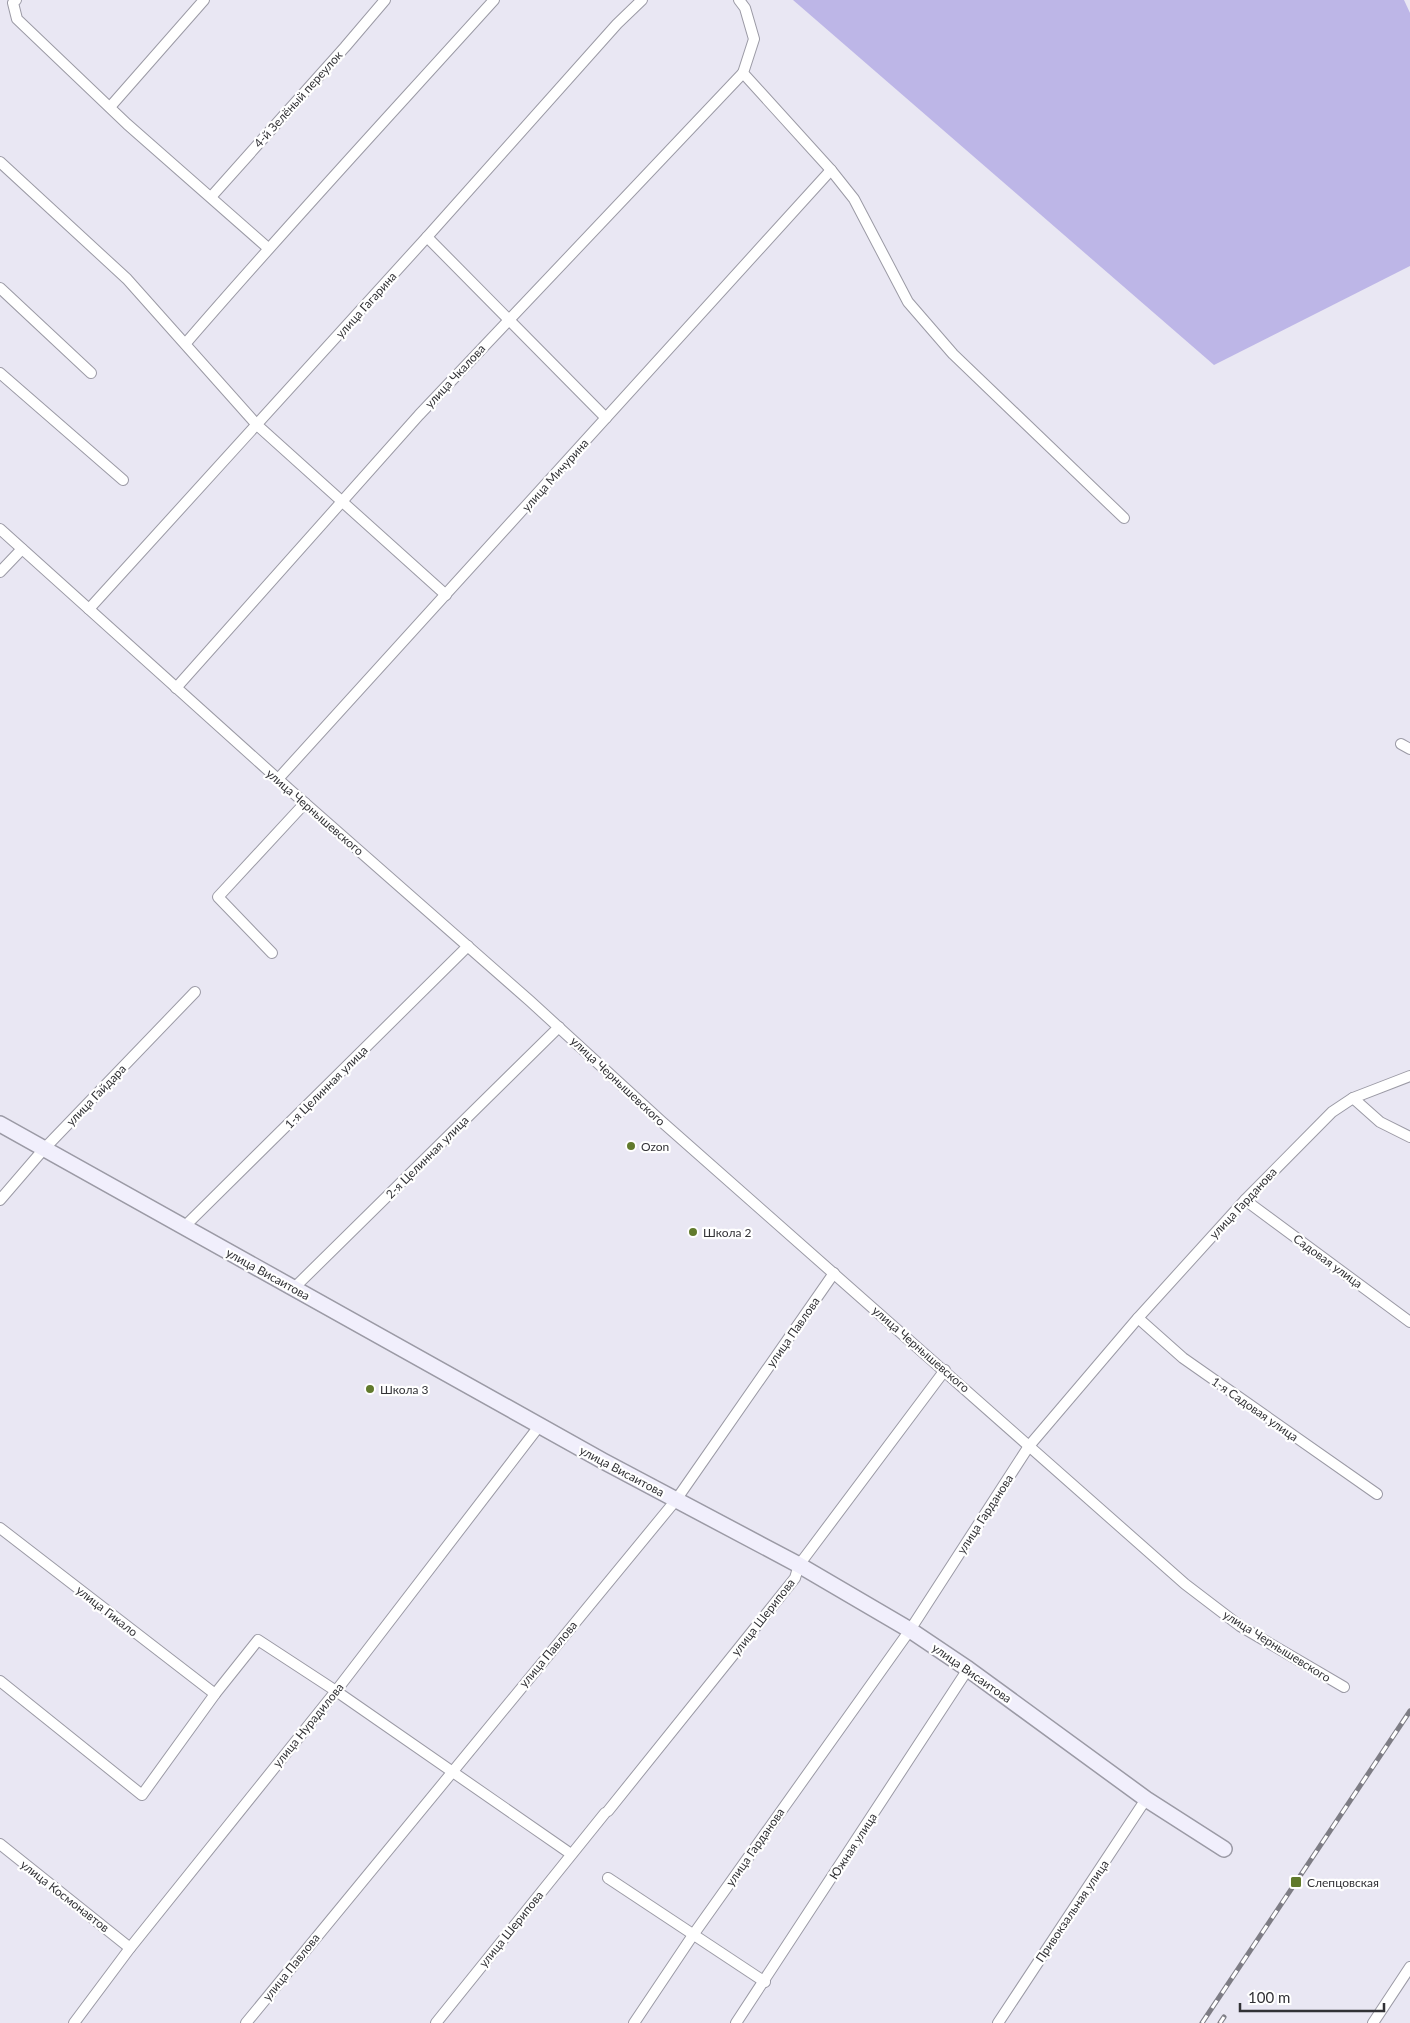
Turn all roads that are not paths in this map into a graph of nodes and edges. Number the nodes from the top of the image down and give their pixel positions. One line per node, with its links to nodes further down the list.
1 (16, 0): 8 (street)
2 (204, 0): 8 (street)
3 (384, 0): 11 (street, 4-й Зелёный переулок)
4 (494, 0): 13 (street)
5 (642, 0): 12 (street, улица Гагарина)
6 (739, 0): 7 (street)
7 (743, 73): 10 (street); 15 (street, улица Чкалова)
8 (110, 107): 11 (street)
9 (0, 162): 16 (street)
10 (831, 170): 19 (street, улица Мичурина); 23 (street)
11 (211, 197): 13 (street)
12 (427, 237): 15 (street); 20 (street, улица Гагарина)
13 (268, 248): 16 (street)
14 (0, 288): 18 (street)
15 (507, 320): 19 (street); 22 (street, улица Чкалова)
16 (186, 343): 20 (street)
17 (0, 372): 21 (street)
18 (91, 373)
19 (606, 418): 27 (street, улица Мичурина)
20 (257, 425): 22 (street); 28 (street, улица Гагарина)
21 (123, 480)
22 (345, 501): 27 (street); 29 (street, улица Чкалова)
23 (1124, 518)
24 (0, 529): 25 (street, улица Чернышевского)
25 (22, 549): 26 (street); 28 (street, улица Чернышевского)
26 (0, 572)
27 (446, 595): 30 (street, улица Мичурина)
28 (89, 609): 29 (street, улица Чернышевского)
29 (176, 688): 30 (street, улица Чернышевского)
30 (278, 779): 31 (street, улица Чернышевского)
31 (305, 803): 32 (street, улица Чернышевского); 33 (street)
32 (468, 946): 35 (street, улица Чернышевского); 43 (street, 1-я Целинная улица)
33 (272, 953)
34 (195, 992): 40 (street, улица Гайдара)
35 (559, 1027): 44 (street, улица Чернышевского); 45 (street, 2-я Целинная улица)
36 (1410, 1076): 37 (street, улица Гарданова)
37 (1353, 1098): 39 (street); 42 (street, улица Гарданова)
38 (0, 1124): 40 (street, улица Висаитова)
39 (1410, 1137)
40 (43, 1150): 41 (street, улица Гайдара); 43 (street, улица Висаитова)
41 (0, 1200)
42 (1245, 1200): 46 (street, улица Гарданова); 47 (street, Садовая улица)
43 (184, 1227): 45 (street, улица Висаитова)
44 (834, 1272): 48 (street, улица Чернышевского); 52 (street, улица Павлова)
45 (294, 1288): 49 (street, улица Висаитова)
46 (1138, 1318): 50 (street, улица Гарданова); 51 (street, 1-я Садовая улица)
47 (1410, 1322)
48 (944, 1370): 50 (street, улица Чернышевского); 54 (street, улица Шерипова)
49 (540, 1425): 52 (street, улица Висаитова); 59 (street, улица Нурадилова)
50 (1029, 1446): 55 (street, улица Гарданова); 58 (street, улица Чернышевского)
51 (1377, 1494)
52 (676, 1500): 54 (street, улица Висаитова); 61 (street, улица Павлова)
53 (0, 1528): 60 (street, улица Гикало)
54 (799, 1565): 55 (street, улица Висаитова); 65 (street, улица Шерипова)
55 (910, 1630): 56 (street, улица Висаитова); 67 (street, улица Гарданова)
56 (968, 1669): 62 (street, улица Висаитова); 70 (street, Южная улица)
57 (0, 1681): 60 (street)
58 (1344, 1687)
59 (336, 1691): 60 (street); 61 (street); 68 (street, улица Нурадилова)
60 (215, 1694)
61 (450, 1772): 65 (street); 72 (street, улица Павлова)
62 (1146, 1799): 64 (street, улица Висаитова); 76 (street, Привокзальная улица)
63 (0, 1844): 68 (street, улица Космонавтов)
64 (1224, 1849)
65 (571, 1854): 73 (street, улица Шерипова)
66 (608, 1878): 67 (street)
67 (693, 1935): 70 (street); 74 (street, улица Гарданова)
68 (130, 1948): 71 (street, улица Нурадилова)
69 (1410, 1967): 77 (street)
70 (765, 1982): 75 (street, Южная улица)
71 (74, 2023)
72 (246, 2023)
73 (436, 2023)
74 (634, 2023)
75 (736, 2023)
76 (998, 2023)
77 (1373, 2023)

